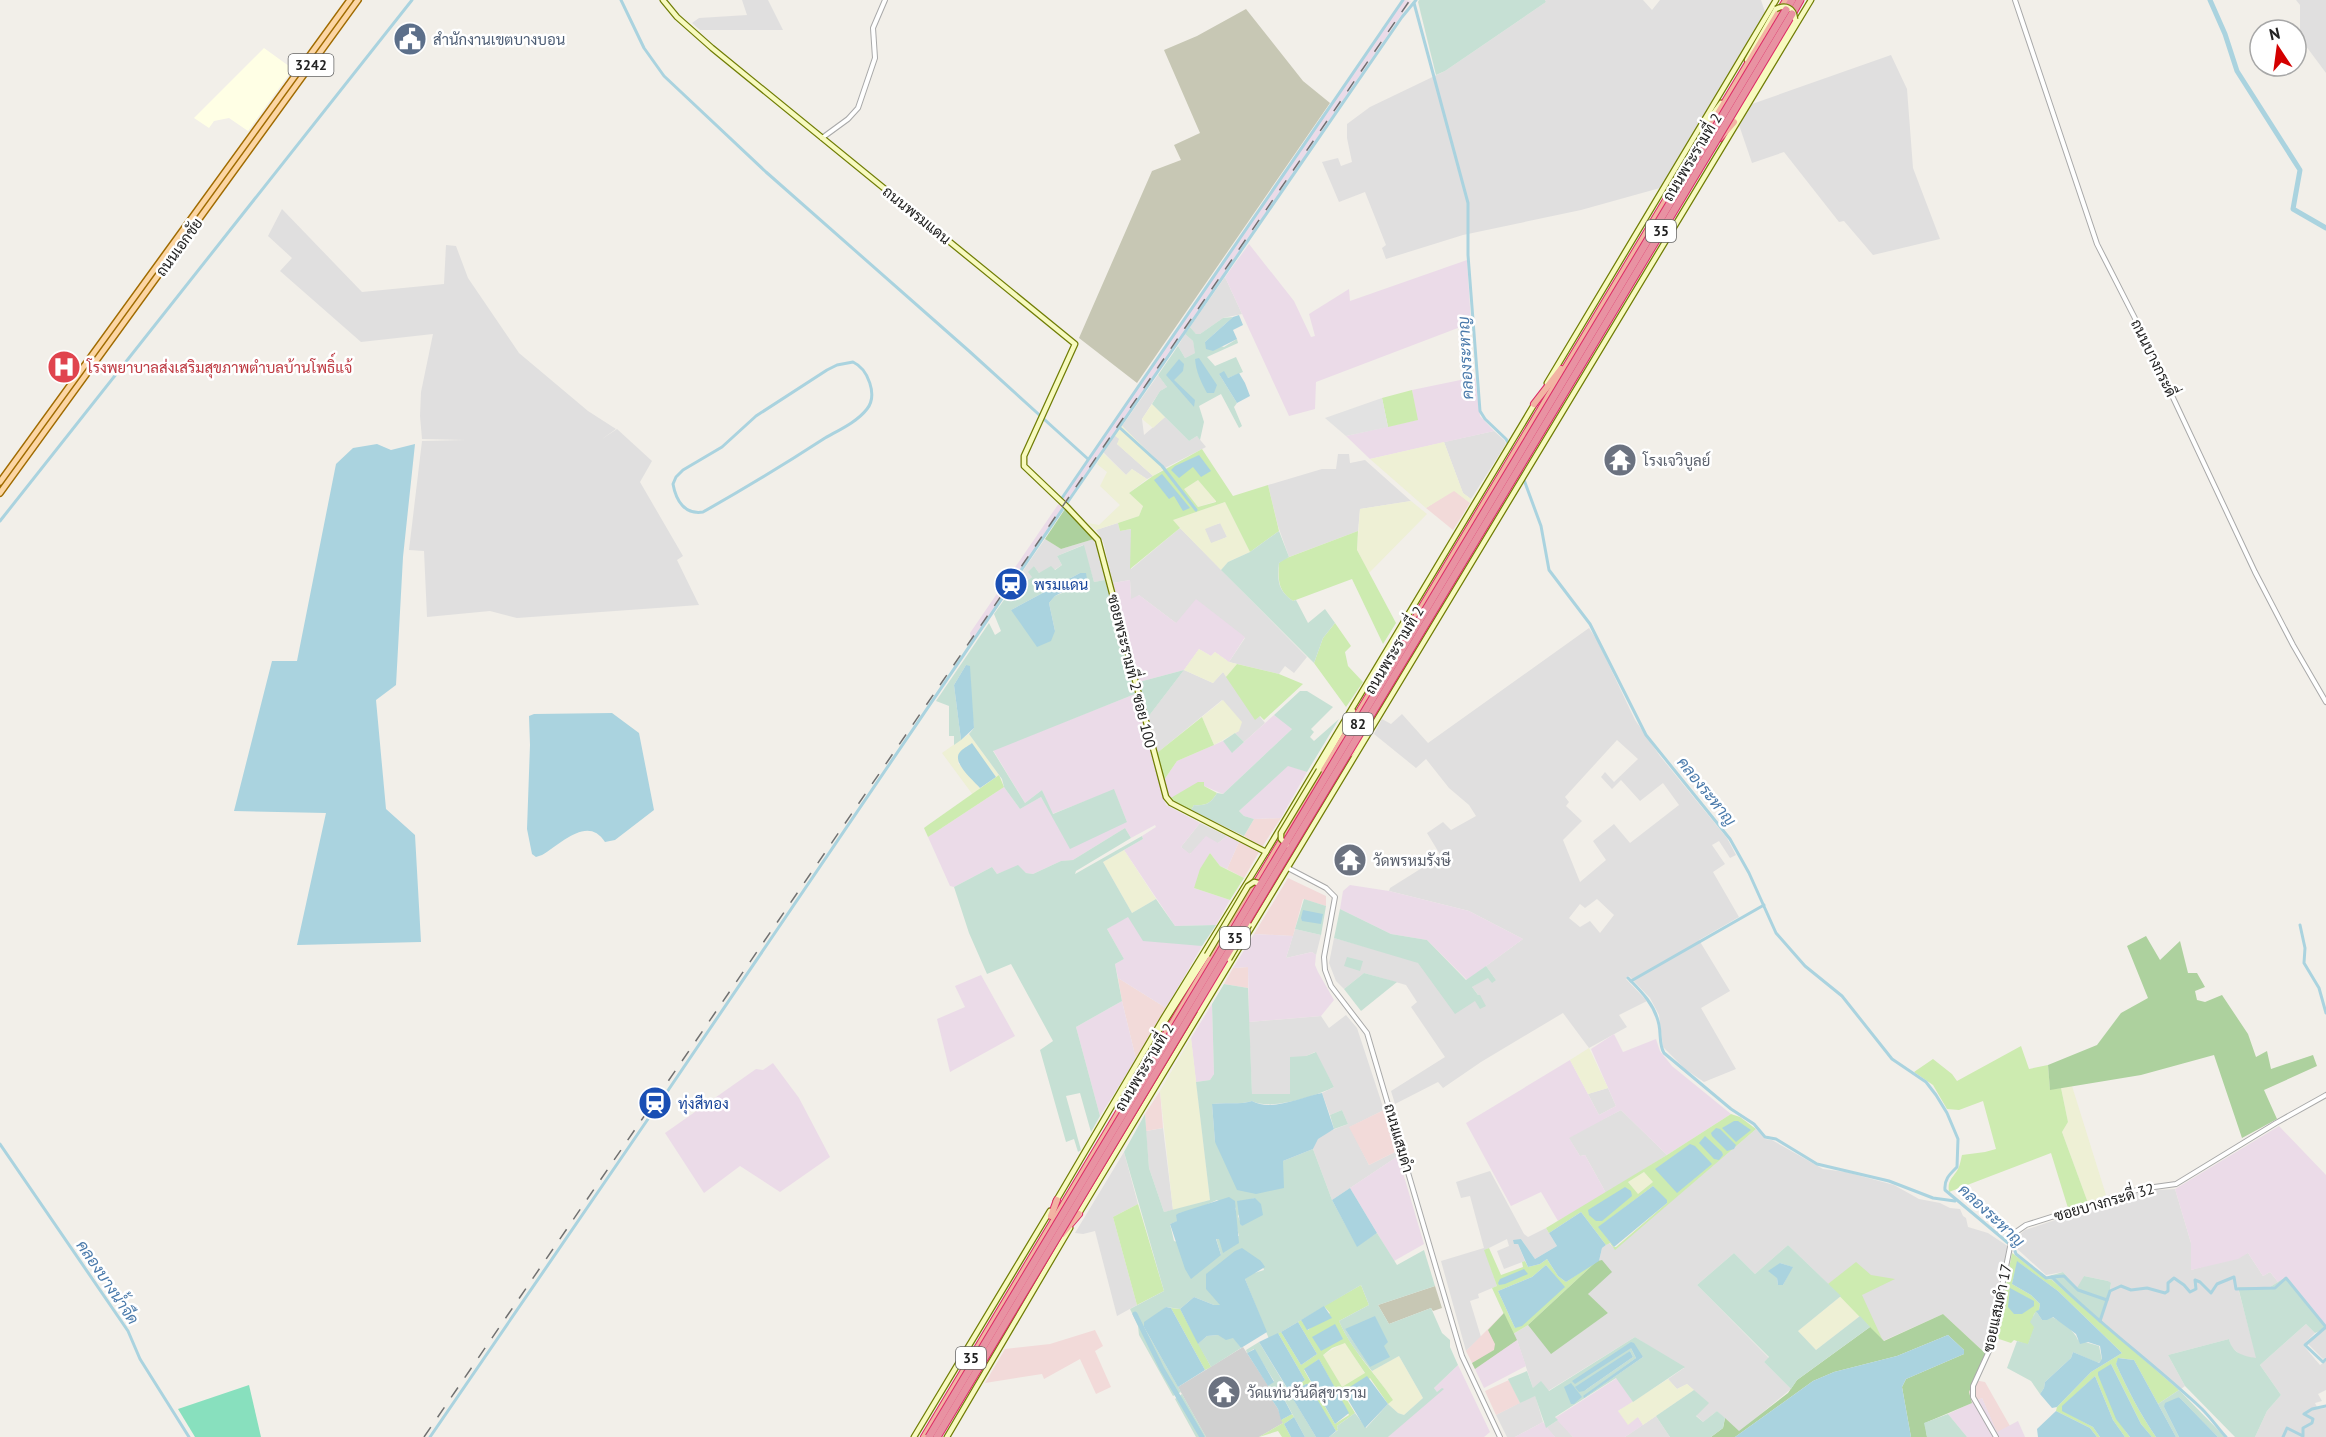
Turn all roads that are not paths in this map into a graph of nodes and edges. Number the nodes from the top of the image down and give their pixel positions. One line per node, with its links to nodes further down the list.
1 (350, 0): 19 (main road, ถนนเอกชัย / 3242)
2 (358, 0): 20 (main road, ถนนเอกชัย / 3242)
3 (663, 0): 14 (main road, ถนนพรมแดน)
4 (885, 0): 14 (street)
5 (1776, 0): 15 (main road, ถนนพระรามที่ 2 / 35)
6 (1786, 0): 16 (highway, ถนนพระรามที่ 2 / 35)
7 (1792, 0): 11 (highway, bridge)
8 (1801, 0): 11 (highway); 17 (highway, ถนนพระรามที่ 2 / 35)
9 (1811, 0): 18 (main road, ถนนพระรามที่ 2 / 35)
10 (2015, 0): 27 (street, ถนนบางกระดี่)
11 (1789, 12): 41 (highway, 82, bridge); 42 (highway, 82, bridge)
12 (1716, 111): 13 (main road, bridge); 15 (main road); 16 (highway)
13 (1734, 122): 17 (highway); 18 (main road)
14 (821, 138): 23 (main road, ถนนพรมแดน)
15 (1691, 141): 22 (main road, ถนนพระรามที่ 2 / 35)
16 (1700, 144): 21 (highway, ถนนพระรามที่ 2 / 35)
17 (1710, 149): 38 (highway, ถนนพระรามที่ 2 / 35, bridge)
18 (1718, 154): 28 (main road, ถนนพระรามที่ 2 / 35)
19 (180, 234): 20 (main road); 24 (main road, ถนนเอกชัย / 3242)
20 (184, 240): 25 (main road, ถนนเอกชัย / 3242)
21 (1580, 345): 22 (highway); 36 (highway, ถนนพระรามที่ 2 / 35, bridge)
22 (1534, 405): 26 (main road, ถนนพระรามที่ 2 / 35)
23 (1023, 462): 29 (main road, ซอยพระรามที่ 2 ซอย 100)
24 (0, 482)
25 (0, 493)
26 (1358, 700): 28 (main road, bridge); 29 (main road, ถนนพระรามที่ 2 / 35)
27 (2326, 702)
28 (1379, 715): 30 (main road, ถนนพระรามที่ 2 / 35)
29 (1266, 852): 31 (main road, ถนนพระรามที่ 2 / 35)
30 (1288, 868): 32 (main road, ถนนพระรามที่ 2 / 35); 44 (street, ถนนแสมดำ)
31 (1153, 1035): 32 (main road, bridge); 34 (main road, ถนนพระรามที่ 2 / 35)
32 (1183, 1039): 35 (main road, ถนนพระรามที่ 2 / 35)
33 (2326, 1095): 37 (street, ซอยบางกระดี่ 32)
34 (1057, 1200): 36 (highway); 39 (main road, ถนนพระรามที่ 2 / 35)
35 (1079, 1214): 38 (highway); 43 (main road, ถนนพระรามที่ 2 / 35)
36 (1042, 1239): 40 (highway, ถนนพระรามที่ 2 / 35)
37 (2011, 1242): 45 (street, ซอยแสมดำ 17)
38 (1052, 1245): 42 (highway, ถนนพระรามที่ 2 / 35)
39 (914, 1437)
40 (924, 1437)
41 (929, 1437)
42 (936, 1437)
43 (946, 1437)
44 (1500, 1437)
45 (1996, 1437)

